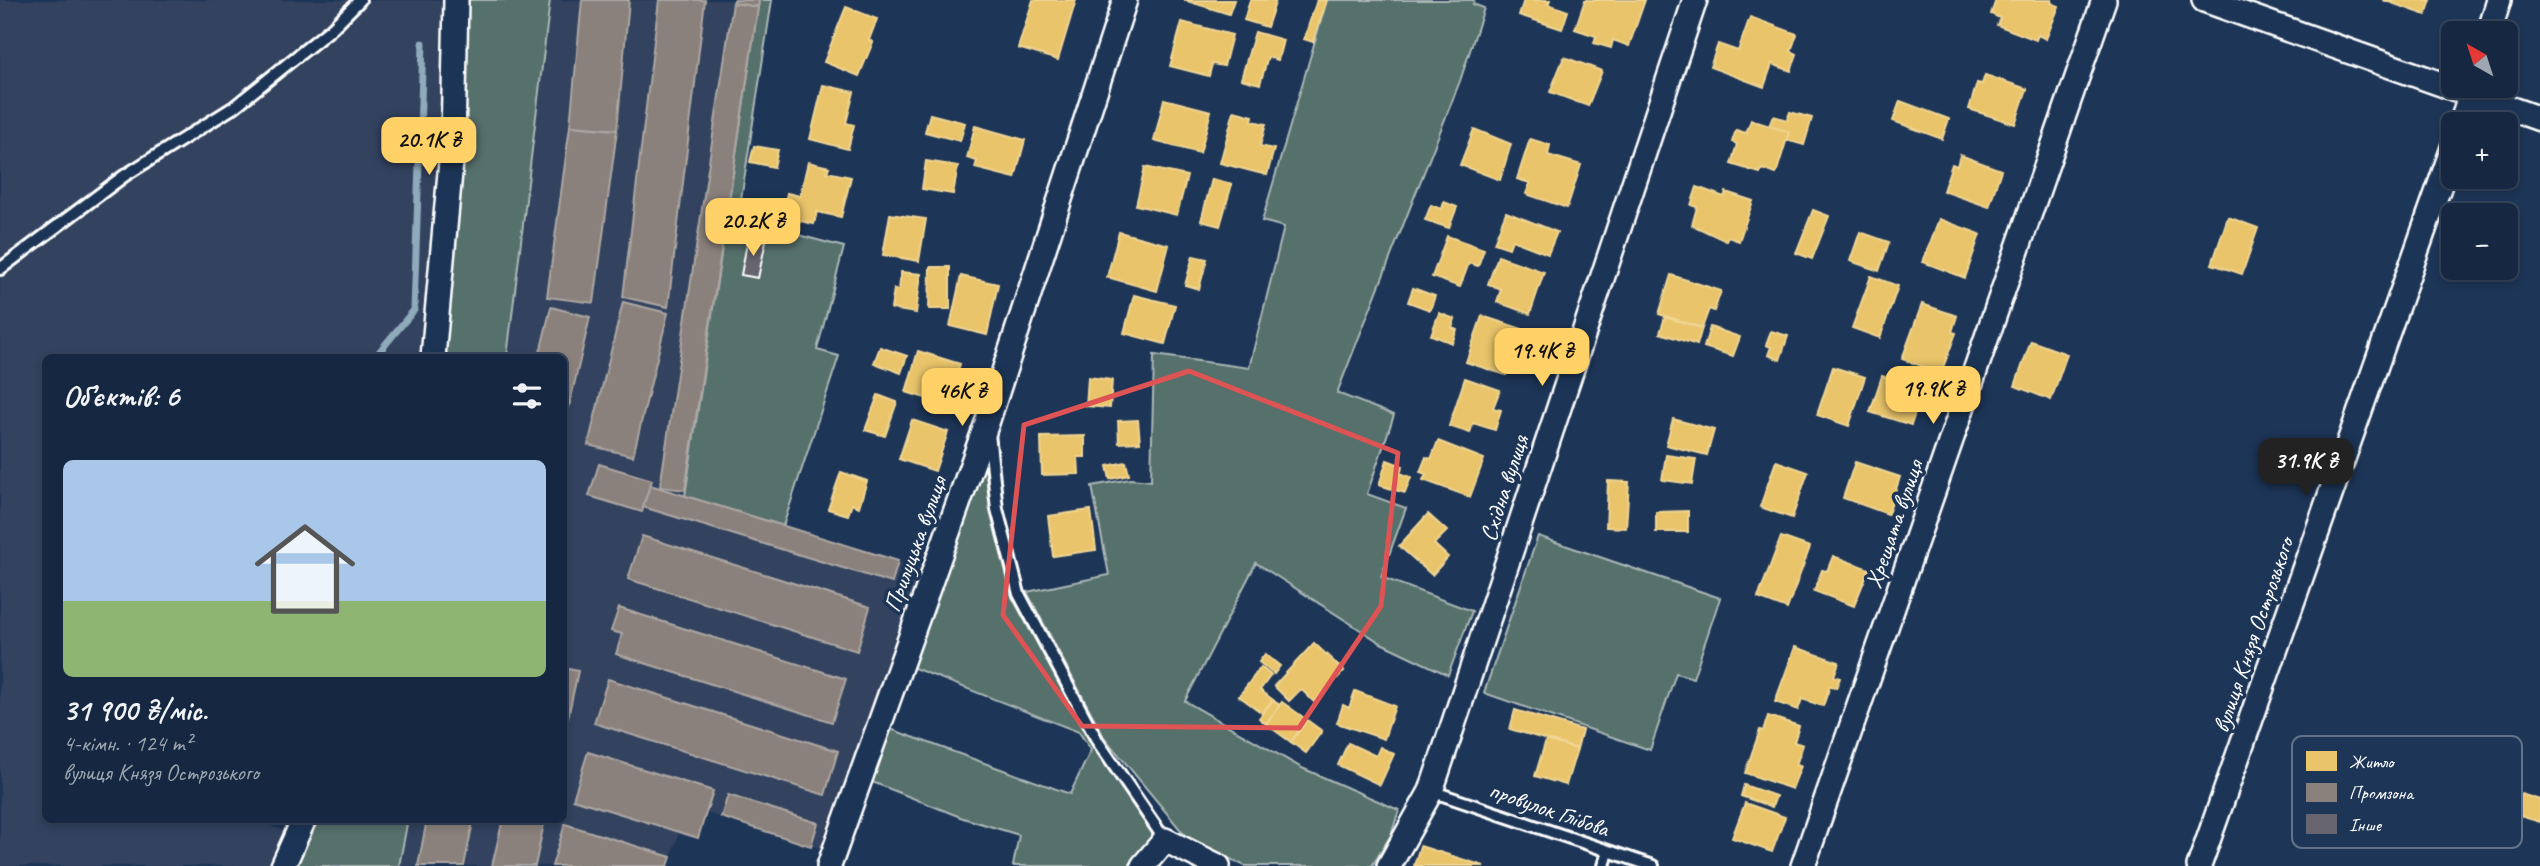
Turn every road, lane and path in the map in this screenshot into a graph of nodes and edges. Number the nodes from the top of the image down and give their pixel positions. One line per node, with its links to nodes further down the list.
1 (360, 0): 13 (lane)
2 (456, 0): 14 (street)
3 (1125, 0): 15 (street, Прилуцька вулиця)
4 (1695, 0): 16 (street, Східна вулиця)
5 (2104, 0): 27 (street, Хрещата вулиця)
6 (2204, 0): 9 (street)
7 (2499, 0): 8 (street)
8 (2493, 21)
9 (2441, 80)
10 (2491, 98): 11 (street)
11 (2540, 119)
12 (2441, 182): 28 (street, вулиця Князя Острозького)
13 (0, 269)
14 (433, 354)
15 (988, 420): 18 (lane); 21 (street, Прилуцька вулиця)
16 (1431, 791): 19 (lane, провулок Глібова); 24 (street, Східна вулиця)
17 (302, 823): 20 (street)
18 (1165, 840): 22 (street); 23 (street)
19 (1608, 852): 25 (lane); 26 (lane, провулок Глібова)
20 (284, 866)
21 (829, 866)
22 (1143, 866)
23 (1218, 866)
24 (1389, 866)
25 (1604, 866)
26 (1653, 866)
27 (1803, 866)
28 (2199, 866)

